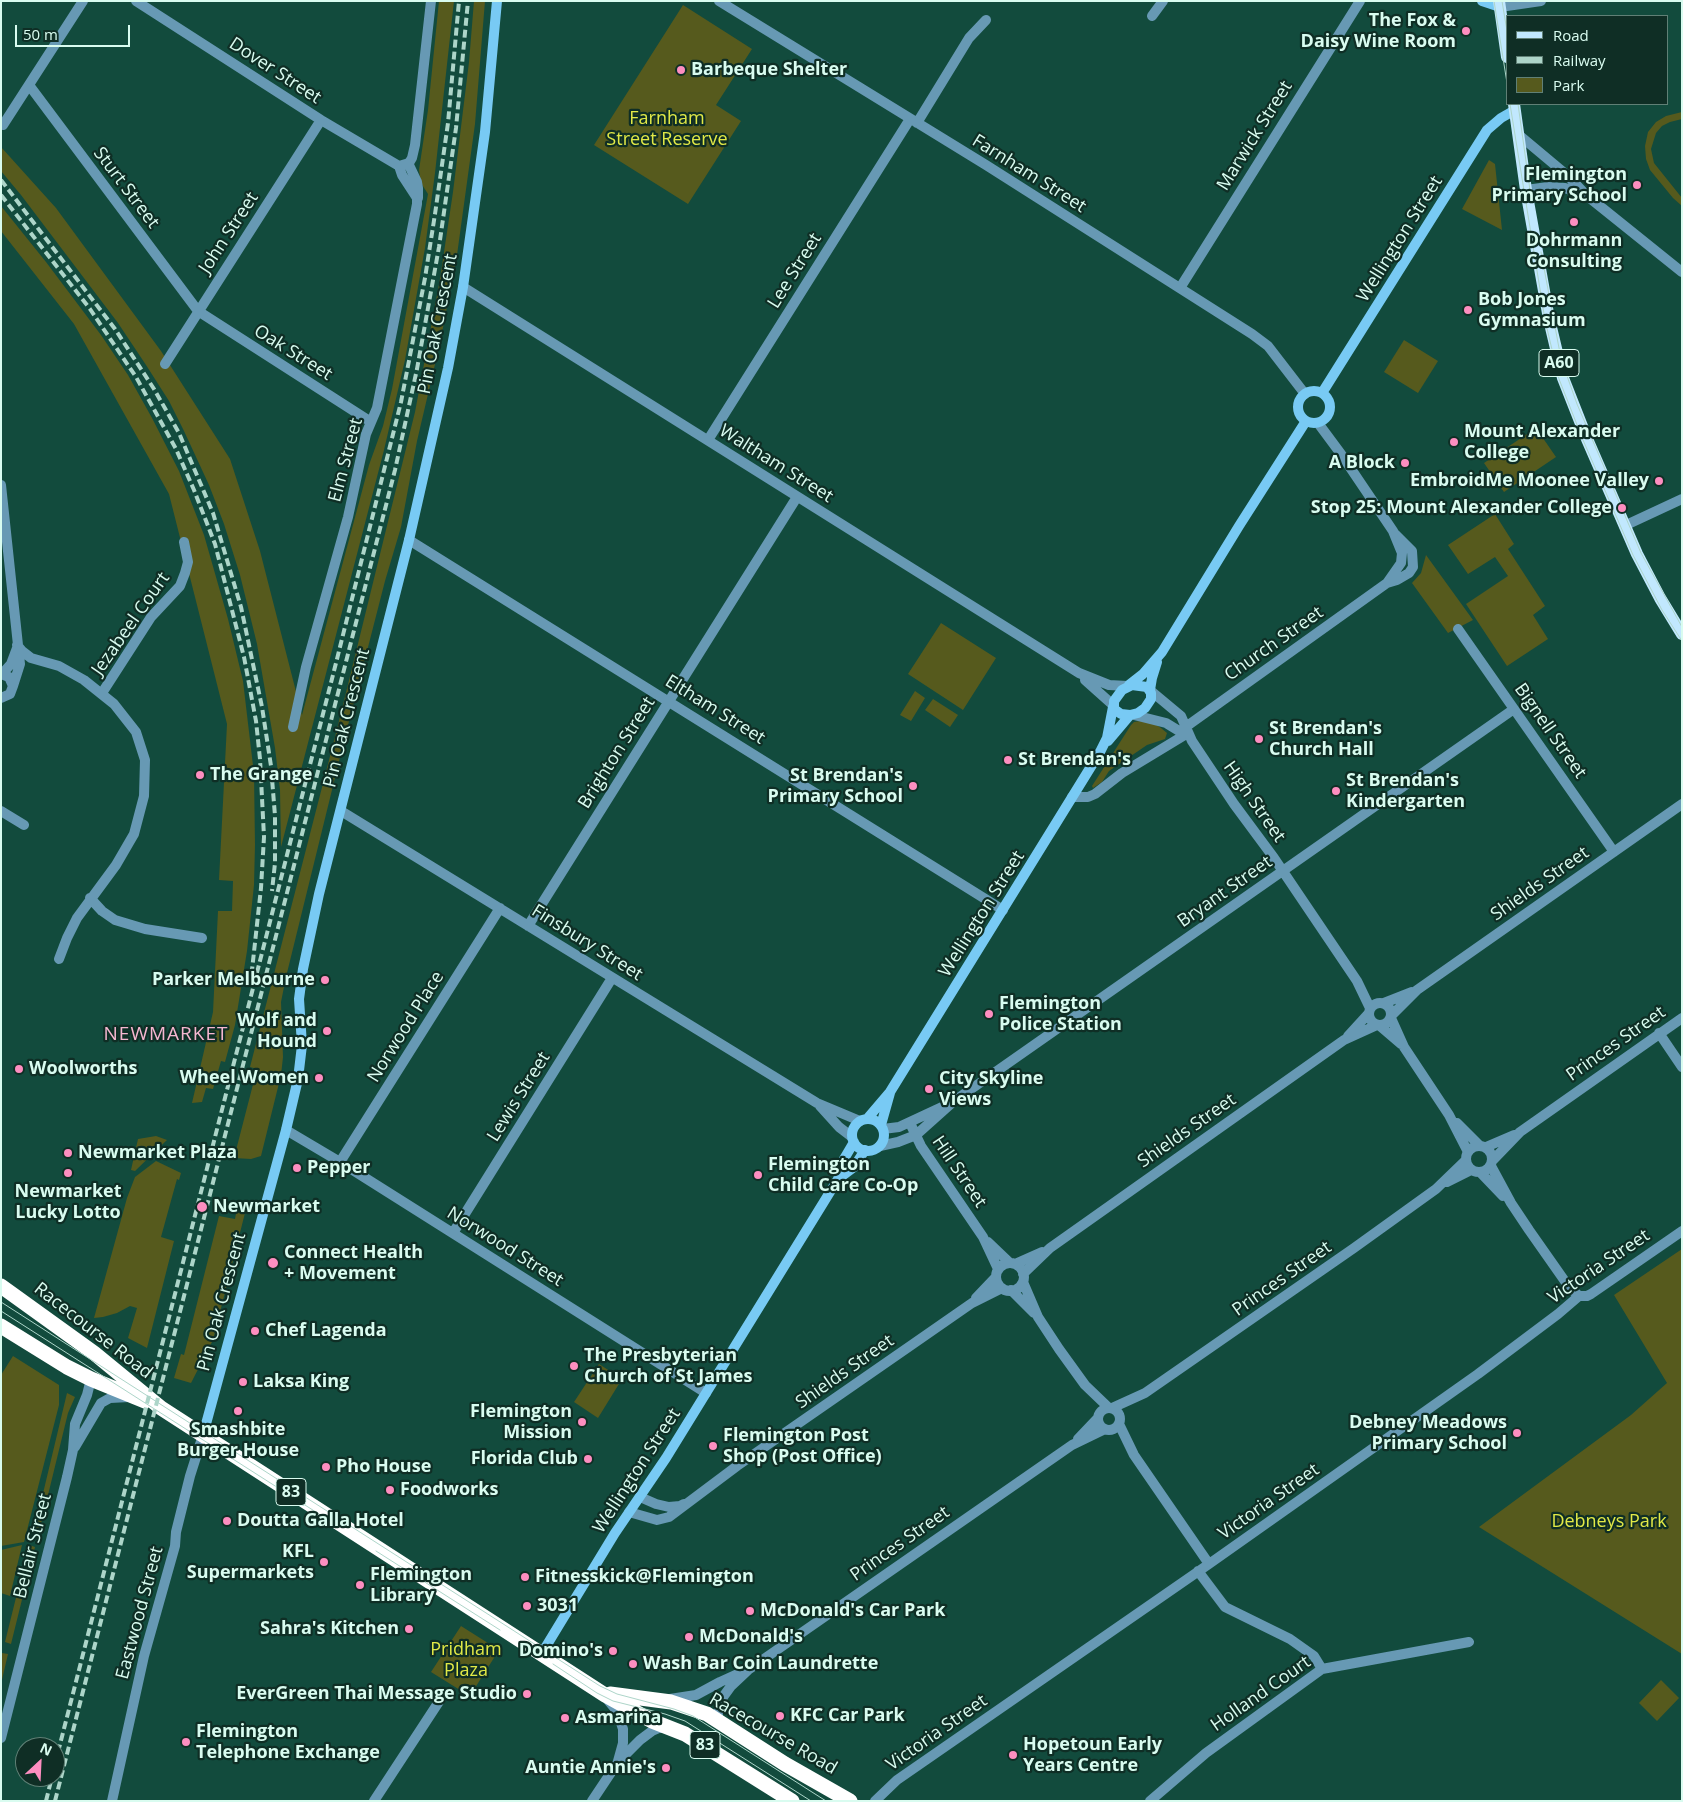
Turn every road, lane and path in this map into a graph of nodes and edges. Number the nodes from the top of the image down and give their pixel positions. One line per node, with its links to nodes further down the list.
1 (83, 1): 14 (street)
2 (136, 1): 16 (street, Dover Street)
3 (431, 1): 20 (street)
4 (497, 1): 24 (street, Pin Oak Crescent)
5 (719, 1): 17 (street, Farnham Street)
6 (1163, 1): 11 (street)
7 (1360, 1): 25 (street, Marwick Street)
8 (1482, 1): 10 (street)
9 (1541, 1): 10 (street)
10 (1499, 4): 13 (main road)
11 (1152, 16)
12 (986, 20): 17 (street, Lee Street)
13 (1506, 50)
14 (29, 85): 18 (street); 26 (street, Sturt Street)
15 (1514, 107): 19 (main road, A60); 28 (street, Wellington Street)
16 (321, 120): 20 (street, Dover Street); 26 (street, John Street)
17 (914, 121): 25 (street, Farnham Street); 33 (street, Lee Street)
18 (3, 125)
19 (1519, 135): 21 (main road, A60); 22 (street)
20 (403, 165): 31 (street, Elm Street)
21 (1526, 190): 22 (street); 37 (main road, A60)
22 (1586, 195): 23 (street)
23 (1682, 272)
24 (463, 287): 33 (street, Waltham Street); 39 (street, Pin Oak Crescent)
25 (1180, 288): 29 (street, Farnham Street)
26 (198, 311): 27 (street, John Street); 31 (street, Oak Street)
27 (165, 364)
28 (1322, 393): 29 (street); 32 (street)
29 (1305, 394): 30 (street)
30 (1306, 421): 32 (street); 45 (street)
31 (371, 422): 59 (street, Elm Street)
32 (1318, 423): 38 (street)
33 (708, 440): 35 (street, Waltham Street)
34 (1, 485): 44 (street)
35 (797, 497): 47 (street, Waltham Street); 55 (street, Brighton Street)
36 (1682, 499): 37 (street)
37 (1624, 526): 43 (main road, A60)
38 (1393, 531): 41 (street, Church Street); 41 (street, Church Street)
39 (409, 540): 55 (street, Eltham Street); 65 (street, Pin Oak Crescent)
40 (184, 542): 53 (street, Jezabeel Court)
41 (1387, 583): 60 (street, Church Street)
42 (1458, 629): 57 (street, Bignell Street)
43 (1682, 634)
44 (17, 644): 46 (street); 48 (street); 49 (street)
45 (1162, 652): 51 (street); 52 (street)
46 (48, 663): 48 (street); 53 (street)
47 (1071, 669): 51 (street, Waltham Street); 56 (street, Waltham Street)
48 (18, 672): 50 (street)
49 (2, 674): 50 (street)
50 (13, 686): 54 (street)
51 (1128, 686): 52 (street); 56 (street)
52 (1150, 691): 58 (street); 60 (street, High Street)
53 (102, 693): 69 (street)
54 (3, 698)
55 (669, 701): 71 (street, Eltham Street); 72 (street, Brighton Street)
56 (1113, 706): 58 (street); 61 (street, Wellington Street)
57 (1514, 709): 67 (street, Bignell Street); 68 (street, Bryant Street)
58 (1132, 715): 60 (street, High Street); 61 (street, Wellington Street)
59 (293, 727)
60 (1186, 734): 62 (street, Church Street); 68 (street, High Street)
61 (1100, 752): 62 (street, Wellington Street)
62 (1072, 797): 71 (street, Wellington Street)
63 (1682, 804): 67 (street, Shields Street)
64 (1, 811): 66 (street)
65 (341, 811): 70 (street, Finsbury Street); 94 (street, Pin Oak Crescent)
66 (24, 825)
67 (1614, 852): 77 (street, Shields Street)
68 (1282, 872): 76 (street, High Street); 88 (street, Bryant Street)
69 (90, 898): 73 (street); 74 (street)
70 (500, 908): 72 (street, Finsbury Street); 102 (street, Norwood Place)
71 (1003, 910): 87 (street, Wellington Street)
72 (528, 926): 75 (street, Finsbury Street)
73 (202, 938)
74 (59, 959)
75 (612, 978): 89 (street, Finsbury Street); 109 (street, Lewis Street)
76 (1357, 981): 78 (street, High Street); 79 (street, High Street)
77 (1417, 990): 78 (street, Shields Street); 80 (street, Shields Street)
78 (1382, 1003): 79 (street); 80 (street)
79 (1370, 1011): 82 (street); 84 (street, Shields Street)
80 (1392, 1016): 82 (street); 85 (street)
81 (1682, 1018): 83 (street, Princes Street)
82 (1379, 1026): 84 (street, Shields Street); 85 (street)
83 (1659, 1033): 86 (street); 95 (street, Princes Street)
84 (1344, 1040): 111 (street, Shields Street)
85 (1404, 1047): 90 (street)
86 (1682, 1067)
87 (890, 1092): 91 (street, Wellington Street); 93 (street, Wellington Street)
88 (954, 1101): 92 (street, Bryant Street); 96 (street, Bryant Street)
89 (817, 1104): 91 (street, Finsbury Street); 97 (street, Finsbury Street)
90 (1449, 1115): 99 (street); 101 (street)
91 (863, 1120): 93 (street); 97 (street)
92 (910, 1123): 93 (street, Bryant Street); 96 (street, Hill Street)
93 (882, 1127): 98 (street)
94 (286, 1130): 102 (street, Norwood Street); 131 (street, Pin Oak Crescent)
95 (1520, 1132): 99 (street, Princes Street); 103 (street, Princes Street)
96 (916, 1135): 98 (street, Bryant Street); 110 (street, Hill Street)
97 (853, 1139): 100 (street); 105 (street, Wellington Street)
98 (880, 1146): 100 (street)
99 (1482, 1146): 101 (street); 103 (street)
100 (866, 1150): 105 (street, Wellington Street)
101 (1467, 1156): 104 (street); 106 (street, Princes Street)
102 (340, 1162): 109 (street, Norwood Street)
103 (1492, 1163): 104 (street); 107 (street)
104 (1476, 1171): 106 (street, Princes Street); 107 (street)
105 (838, 1179): 123 (street, Wellington Street)
106 (1436, 1189): 124 (street, Princes Street)
107 (1511, 1203): 117 (street)
108 (1682, 1231): 117 (street, Victoria Street)
109 (453, 1233): 123 (street, Norwood Street)
110 (983, 1238): 112 (street, Hill Street); 113 (street, Hill Street)
111 (1050, 1248): 112 (street, Shields Street); 114 (street, Shields Street)
112 (1013, 1264): 113 (street); 114 (street)
113 (997, 1273): 116 (street); 118 (street, Shields Street)
114 (1023, 1278): 116 (street); 119 (street)
115 (1, 1286): 126 (highway, Racecourse Road / 83)
116 (1007, 1289): 118 (street, Shields Street); 119 (street)
117 (1579, 1296): 138 (street, Victoria Street)
118 (972, 1303): 136 (street, Shields Street)
119 (1038, 1317): 122 (street)
120 (1, 1326): 121 (highway, Racecourse Road / 83)
121 (90, 1379): 125 (highway, Racecourse Road / 83); 133 (street, Bellair Street)
122 (1086, 1386): 127 (street); 128 (street)
123 (706, 1393): 135 (street, Wellington Street)
124 (1145, 1393): 127 (street, Princes Street); 129 (street, Princes Street)
125 (135, 1397): 126 (highway, Racecourse Road / 83); 133 (street, Bellair Street)
126 (161, 1408): 131 (highway, Racecourse Road / 83)
127 (1110, 1408): 128 (street); 129 (street)
128 (1098, 1417): 130 (street); 132 (street, Princes Street)
129 (1119, 1421): 130 (street); 134 (street)
130 (1107, 1429): 132 (street, Princes Street); 134 (street)
131 (203, 1435): 141 (highway, Racecourse Road / 83); 151 (street, Eastwood Street)
132 (1072, 1445): 143 (street, Princes Street)
133 (73, 1450): 149 (street, Bellair Street)
134 (1134, 1455): 138 (street)
135 (640, 1497): 136 (street, Shields Street); 137 (street, Wellington Street)
136 (688, 1502): 137 (street, Shields Street)
137 (629, 1512): 141 (street, Wellington Street)
138 (1209, 1564): 139 (street, Victoria Street)
139 (1198, 1571): 142 (street); 156 (street, Victoria Street)
140 (1469, 1642): 142 (street, Holland Court)
141 (542, 1653): 144 (highway, Racecourse Road / 83)
142 (1322, 1669): 157 (street, Holland Court)
143 (748, 1670): 146 (street, Princes Street); 147 (street, Princes Street)
144 (588, 1684): 146 (highway, Racecourse Road / 83); 148 (highway, Racecourse Road / 83); 150 (street)
145 (442, 1697): 152 (street)
146 (649, 1699): 147 (highway, Racecourse Road / 83)
147 (716, 1720): 155 (highway, Racecourse Road / 83)
148 (675, 1729): 150 (street); 154 (highway, Racecourse Road / 83)
149 (1, 1738)
150 (618, 1762): 153 (street)
151 (112, 1801)
152 (374, 1801)
153 (592, 1801)
154 (792, 1801)
155 (850, 1801)
156 (875, 1801)
157 (1150, 1801)

